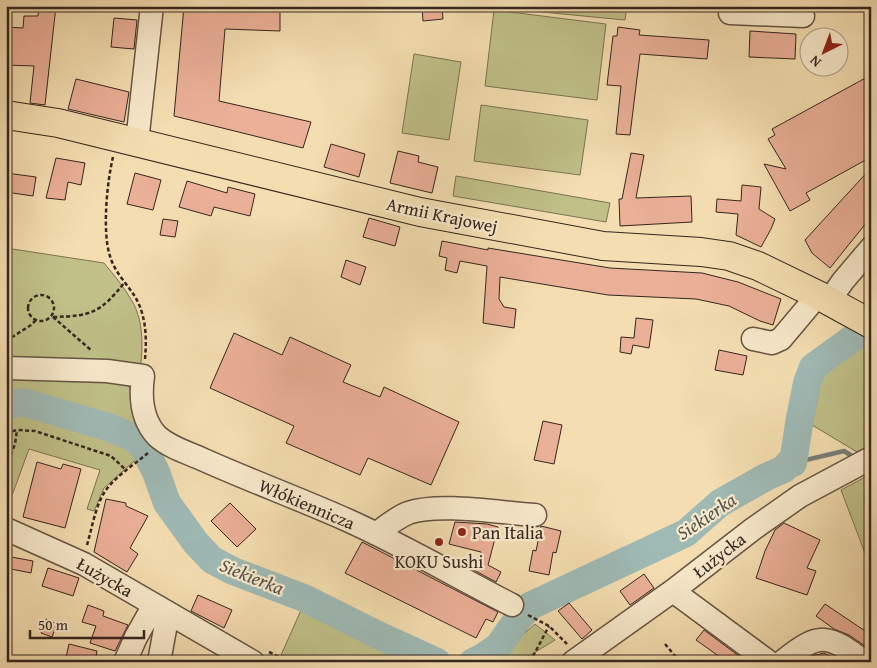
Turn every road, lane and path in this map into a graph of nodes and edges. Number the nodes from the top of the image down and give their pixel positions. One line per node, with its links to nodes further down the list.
1 (152, 6): 5 (street)
2 (731, 6): 3 (street)
3 (802, 16)
4 (6, 115): 5 (main road, Armii Krajowej)
5 (137, 142): 9 (main road, Armii Krajowej)
6 (113, 155): 8 (path)
7 (871, 248): 9 (street)
8 (125, 282): 10 (path); 17 (path)
9 (830, 302): 12 (main road, Armii Krajowej); 13 (street)
10 (52, 316): 11 (path); 11 (path); 15 (path)
11 (36, 320): 14 (path)
12 (871, 324)
13 (753, 339)
14 (6, 341)
15 (97, 355)
16 (6, 368): 17 (street)
17 (143, 376): 26 (street, Włókiennicza)
18 (17, 430): 19 (path); 22 (path); 23 (path)
19 (6, 432)
20 (871, 458): 28 (street, Łużycka)
21 (139, 461): 23 (path)
22 (6, 467)
23 (127, 471): 27 (path)
24 (535, 516): 26 (street)
25 (6, 529): 30 (street, Łużycka)
26 (376, 534): 29 (street, Włókiennicza)
27 (85, 551)
28 (674, 590): 34 (street, Łużycka); 40 (street)
29 (512, 605)
30 (161, 609): 35 (street); 36 (street); 37 (street, Łużycka)
31 (540, 622): 32 (path)
32 (549, 626): 34 (path); 38 (path)
33 (665, 644): 39 (path)
34 (572, 655)
35 (125, 662)
36 (159, 662)
37 (253, 662)
38 (530, 662)
39 (680, 662)
40 (769, 662)
41 (782, 662): 42 (street)
42 (865, 662)

